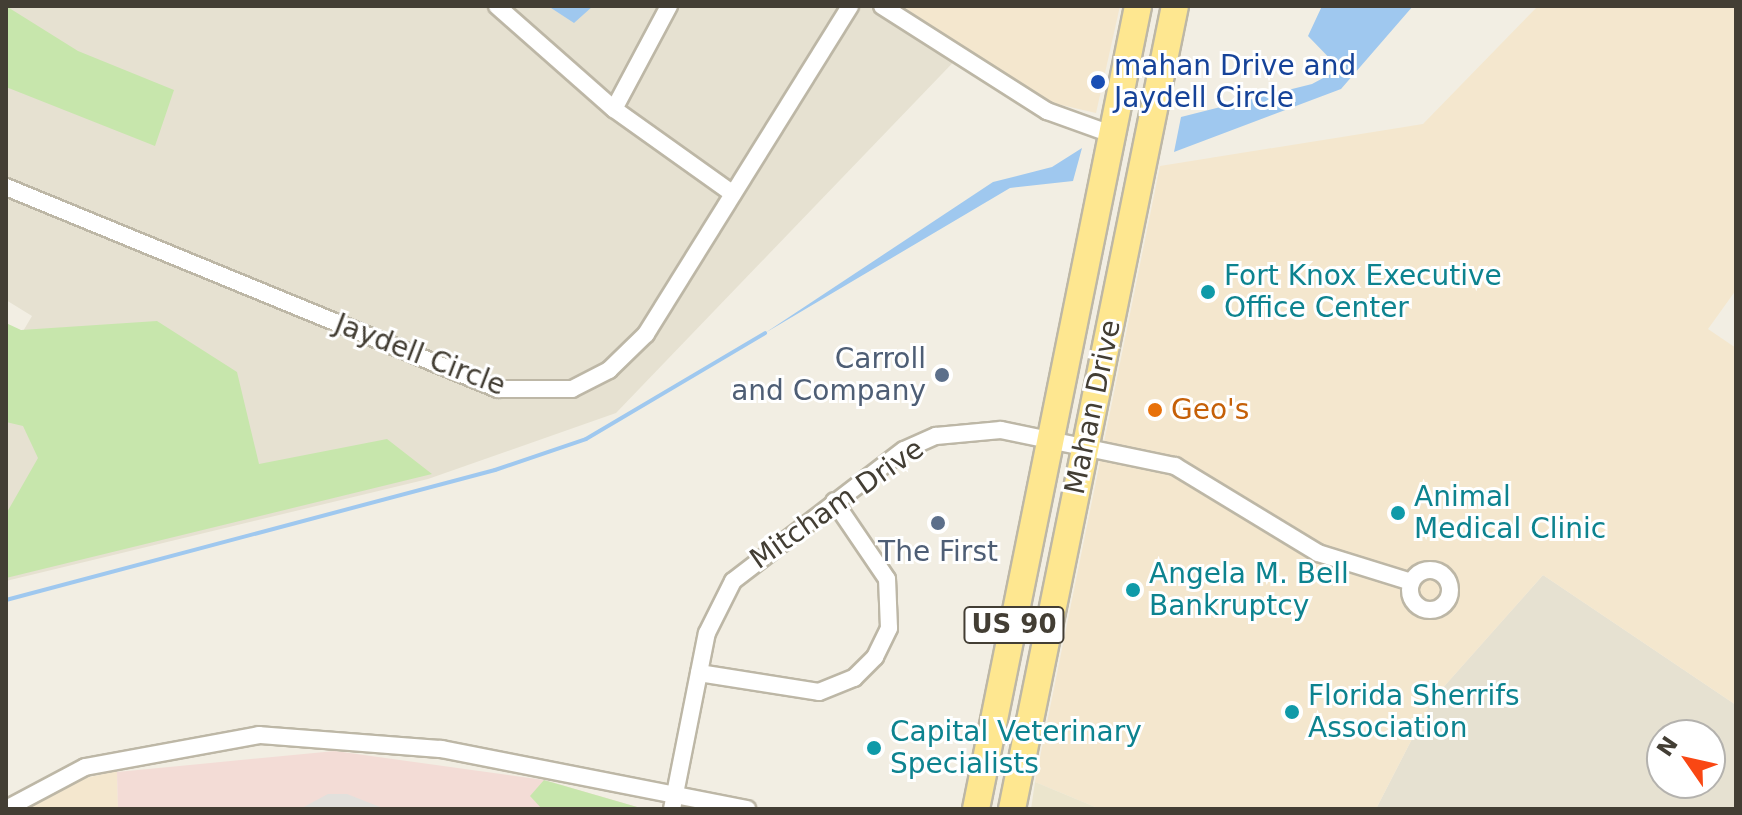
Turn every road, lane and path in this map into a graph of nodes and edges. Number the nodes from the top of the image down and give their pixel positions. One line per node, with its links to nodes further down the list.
1 (497, 6): 7 (street)
2 (669, 6): 7 (street)
3 (850, 6): 12 (street, Jaydell Circle)
4 (882, 6): 8 (street)
5 (1138, 6): 8 (main road, Mahan Drive / US 90)
6 (1175, 6): 9 (main road, Mahan Drive / US 90)
7 (614, 109): 12 (street)
8 (1111, 134): 9 (main road); 11 (main road, Mahan Drive / US 90)
9 (1140, 177): 11 (main road); 14 (main road, Mahan Drive / US 90)
10 (6, 187): 12 (street, Jaydell Circle)
11 (1100, 192): 13 (main road, Mahan Drive / US 90)
12 (733, 194)
13 (1052, 440): 14 (street, Mitcham Drive); 15 (street, Mitcham Drive); 21 (main road, Mahan Drive / US 90)
14 (1084, 445): 16 (street, Mitcham Drive); 22 (main road, Mahan Drive / US 90)
15 (834, 501): 17 (street, Mitcham Drive); 17 (street)
16 (1411, 582)
17 (699, 673): 18 (street, Mitcham Drive)
18 (673, 802): 19 (street); 20 (street)
19 (6, 809)
20 (747, 809)
21 (976, 809)
22 (1012, 809)

